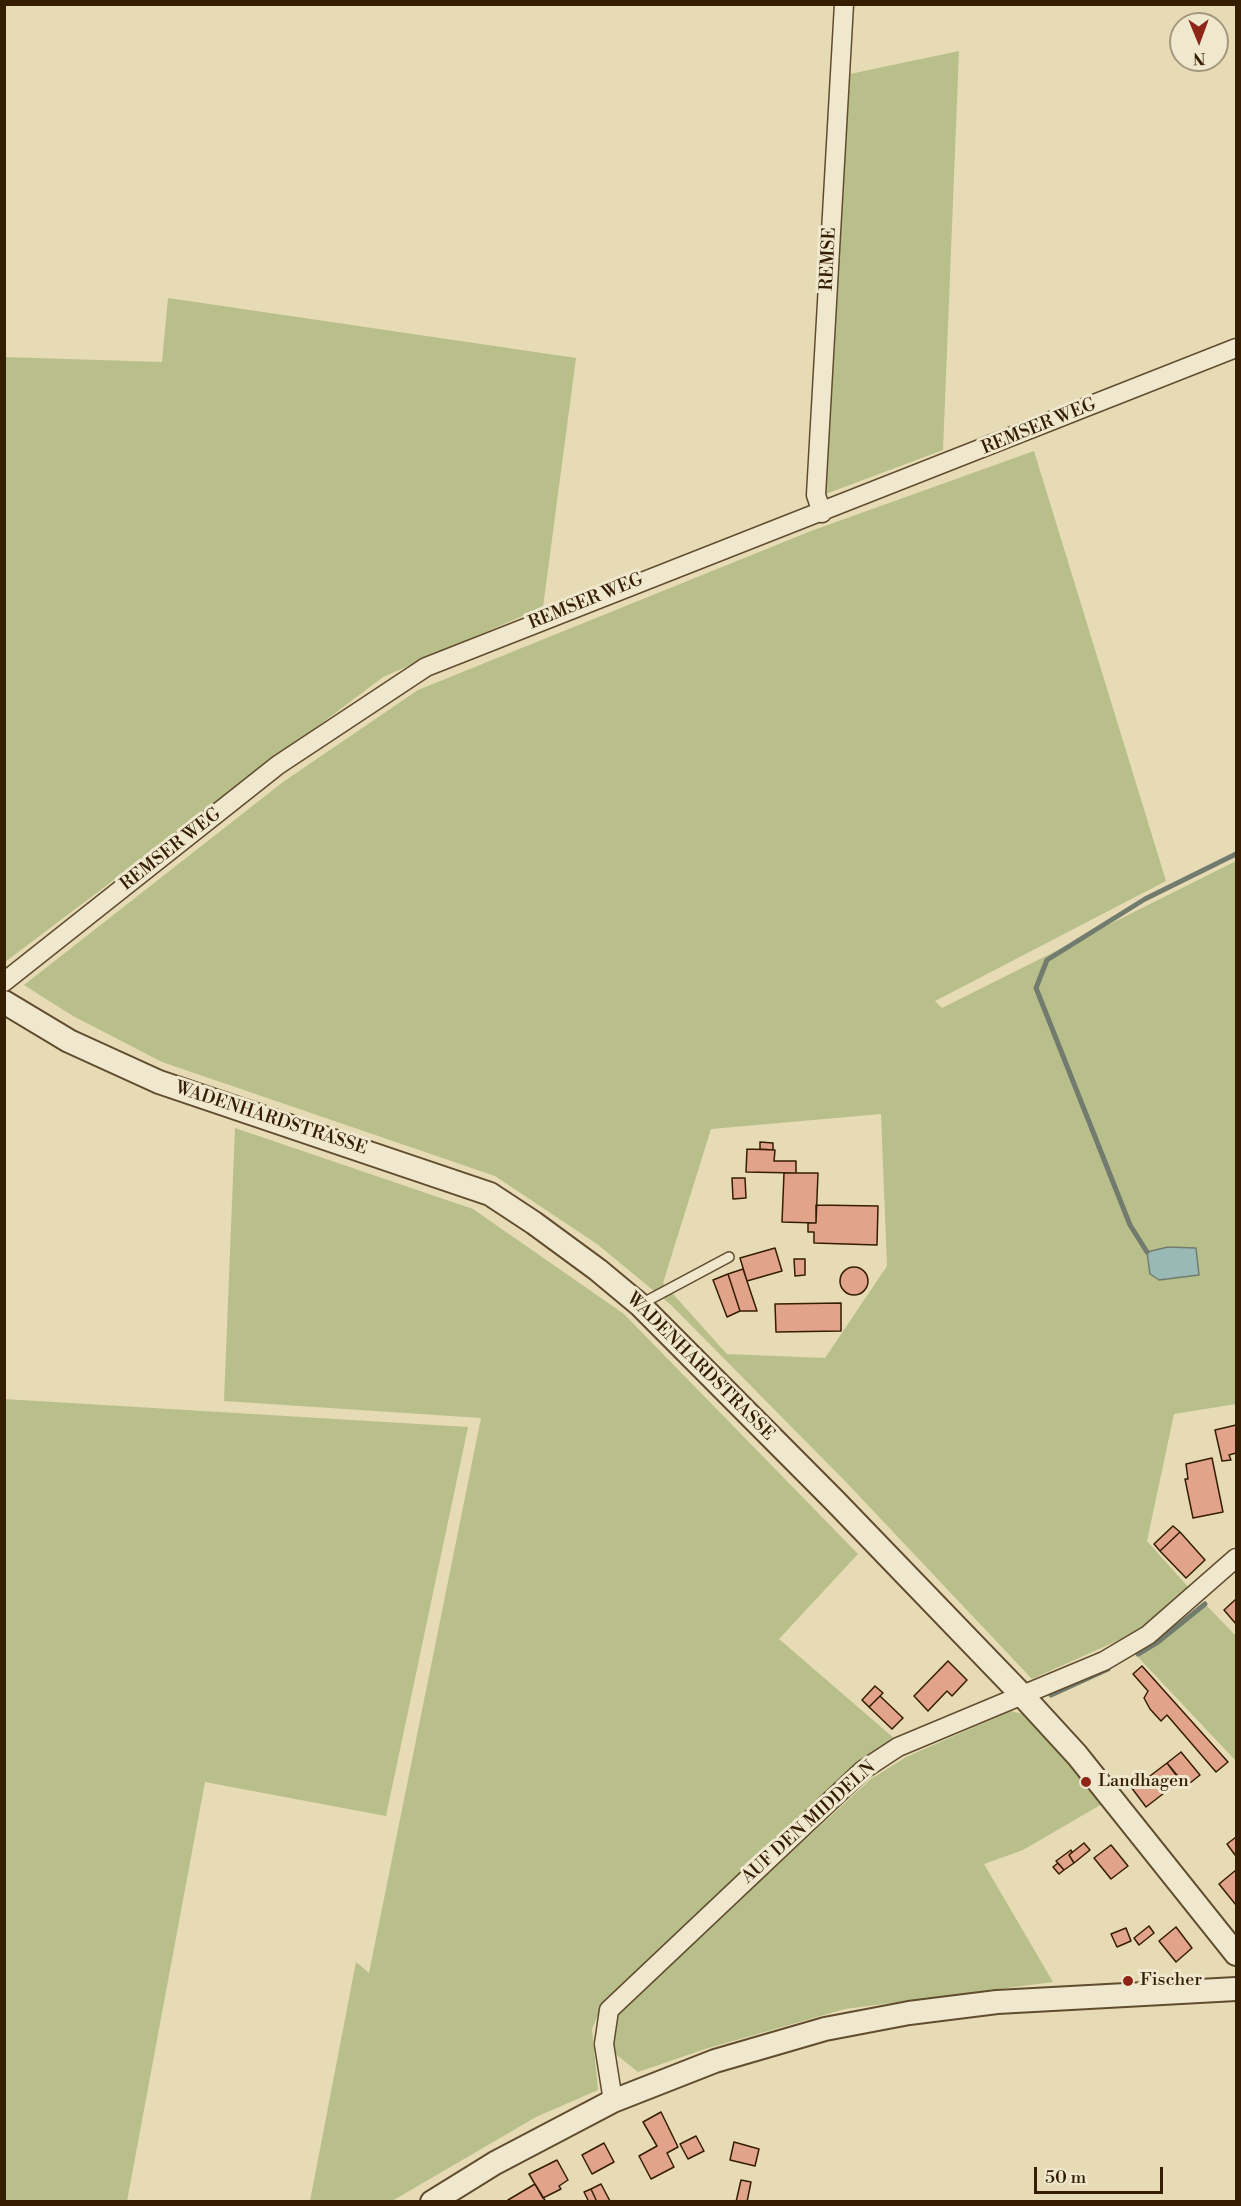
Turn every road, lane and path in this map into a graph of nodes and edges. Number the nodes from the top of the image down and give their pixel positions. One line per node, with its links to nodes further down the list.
1 (843, 4): 3 (street, REMSE)
2 (1236, 348): 3 (street, REMSER WEG)
3 (822, 513): 4 (street, REMSER WEG)
4 (4, 982)
5 (4, 1002): 7 (street, WADENHARDSTRASSE)
6 (729, 1257): 7 (lane)
7 (640, 1305): 9 (street, WADENHARDSTRASSE)
8 (1236, 1558): 9 (street, AUF DEN MIDDELN)
9 (1022, 1695): 10 (street, WADENHARDSTRASSE); 12 (street, AUF DEN MIDDELN)
10 (1236, 1954)
11 (1236, 1989): 12 (street)
12 (613, 2101): 13 (street)
13 (432, 2202)

